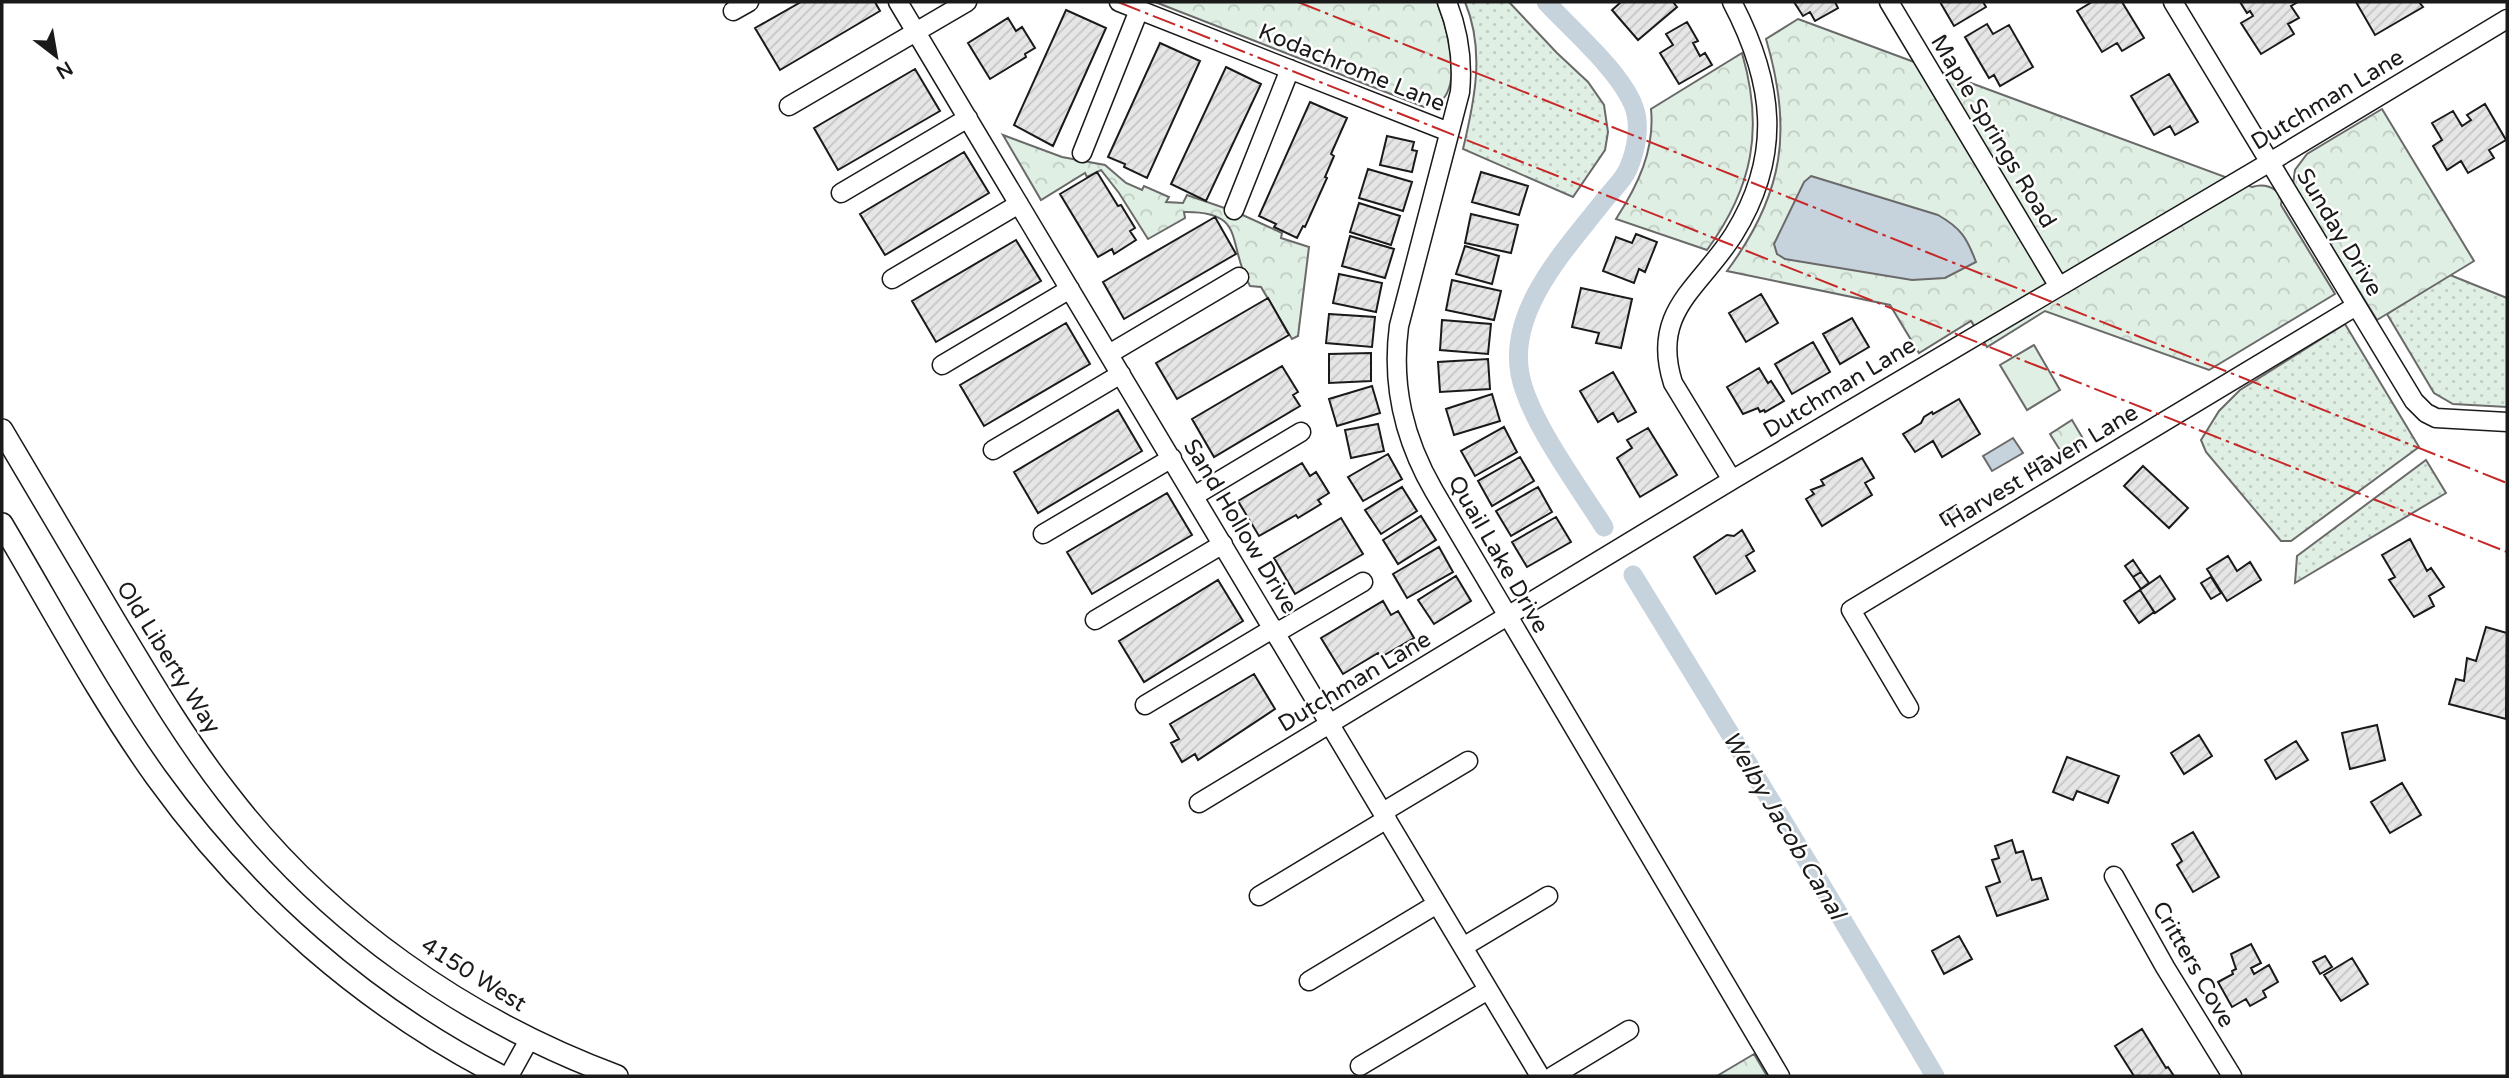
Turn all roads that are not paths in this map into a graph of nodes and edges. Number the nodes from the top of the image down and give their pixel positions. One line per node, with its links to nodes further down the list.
1 (749, 2): 10 (street)
2 (898, 2): 12 (street, Sand Hollow Drive)
3 (967, 2): 12 (street)
4 (1119, 2): 9 (street, Kodachrome Lane)
5 (1447, 2): 16 (street, Quail Lake Drive)
6 (1732, 2): 35 (street)
7 (1889, 2): 24 (street, Maple Springs Road)
8 (2173, 2): 18 (street, Sunday Drive)
9 (1139, 10): 13 (street, Kodachrome Lane); 17 (street)
10 (733, 12)
11 (2507, 19): 18 (street, Dutchman Lane)
12 (915, 30): 14 (street); 15 (street, Sand Hollow Drive)
13 (1290, 69): 16 (street, Kodachrome Lane); 21 (street)
14 (789, 106)
15 (968, 118): 19 (street); 20 (street, Sand Hollow Drive)
16 (1449, 132): 41 (street, Quail Lake Drive)
17 (1082, 153)
18 (2270, 162): 24 (street, Dutchman Lane); 26 (street, Sunday Drive)
19 (841, 193)
20 (1019, 204): 23 (street); 25 (street, Sand Hollow Drive)
21 (1234, 210)
22 (1239, 277): 27 (street)
23 (892, 279)
24 (2058, 285): 35 (street, Dutchman Lane)
25 (1070, 289): 27 (street, Sand Hollow Drive); 28 (street)
26 (2356, 306): 30 (street, Sunday Drive); 45 (street, Harvest Haven Lane)
27 (1109, 354): 29 (street, Sand Hollow Drive)
28 (943, 365)
29 (1121, 374): 33 (street); 34 (street, Sand Hollow Drive)
30 (2507, 422)
31 (2, 430): 51 (street, Old Liberty Way)
32 (1301, 432): 36 (street)
33 (993, 450)
34 (1172, 458): 36 (street, Sand Hollow Drive); 38 (street)
35 (1732, 480): 41 (street, Dutchman Lane)
36 (1194, 496): 39 (street, Sand Hollow Drive)
37 (2, 524): 61 (street)
38 (1043, 534)
39 (1223, 544): 42 (street); 43 (street, Sand Hollow Drive)
40 (1363, 582): 43 (street)
41 (1507, 617): 46 (street, Dutchman Lane); 66 (street, Quail Lake Drive)
42 (1095, 620)
43 (1275, 631): 44 (street); 46 (street, Sand Hollow Drive)
44 (1145, 705)
45 (1909, 708)
46 (1331, 723): 48 (street, Dutchman Lane); 49 (street, Sand Hollow Drive)
47 (1468, 761): 49 (street)
48 (1199, 803)
49 (1385, 816): 52 (street); 54 (street, Sand Hollow Drive)
50 (2114, 876): 67 (street, Critters Cove)
51 (318, 892): 59 (street, 4150 West)
52 (1259, 896)
53 (1548, 896): 55 (street)
54 (1437, 904): 55 (street, Sand Hollow Drive); 56 (street)
55 (1463, 947): 57 (street, Sand Hollow Drive)
56 (1309, 981)
57 (1488, 989): 60 (street); 64 (street, Sand Hollow Drive)
58 (1629, 1030): 65 (street)
59 (530, 1038): 62 (street); 63 (street, 4150 West)
60 (1360, 1066)
61 (501, 1076)
62 (509, 1076)
63 (617, 1076)
64 (1540, 1076)
65 (1553, 1076)
66 (1780, 1076)
67 (2232, 1076)

